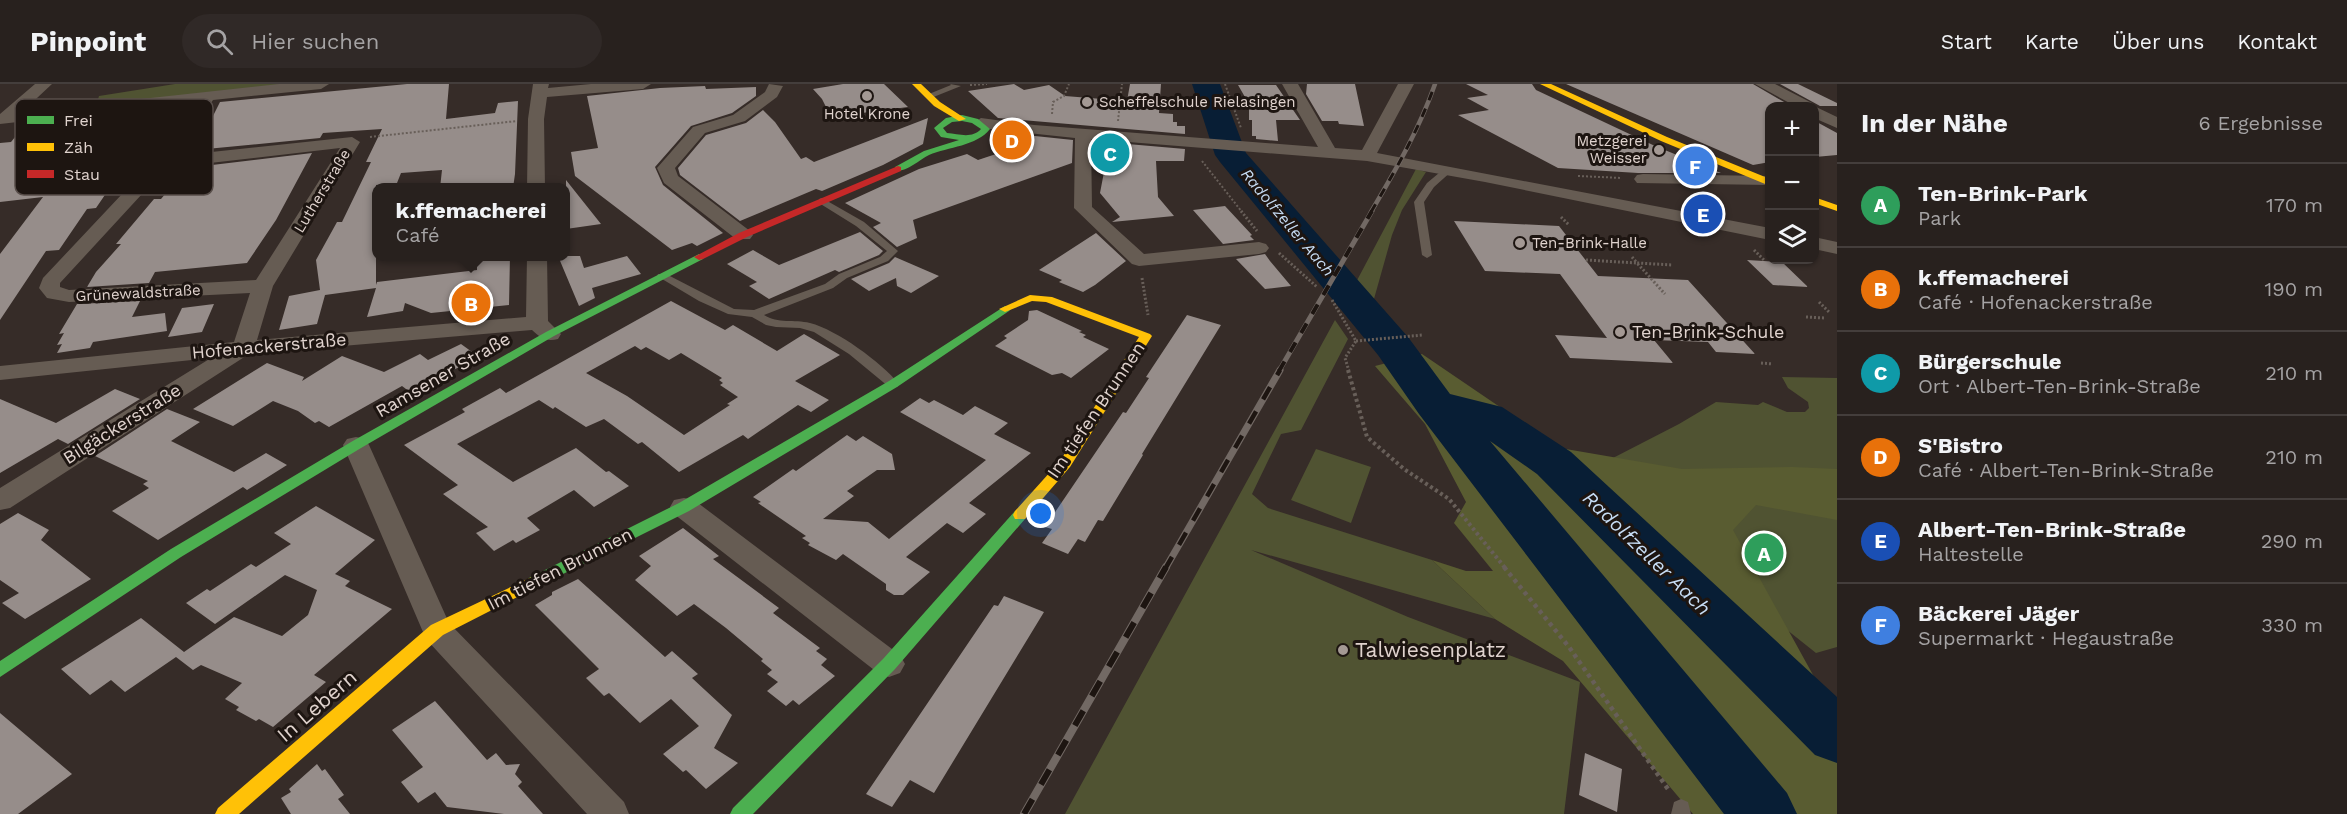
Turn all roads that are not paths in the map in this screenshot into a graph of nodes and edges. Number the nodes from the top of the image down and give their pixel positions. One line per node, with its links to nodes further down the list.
1 (44, 84): 13 (street)
2 (321, 84): 12 (street)
3 (643, 84): 11 (street)
4 (916, 84): 15 (main road)
5 (954, 84): 15 (lane)
6 (1290, 84): 26 (street)
7 (1406, 84): 28 (street)
8 (1544, 84): 32 (main road)
9 (1763, 84): 16 (street)
10 (776, 85): 38 (street)
11 (541, 88): 34 (street)
12 (208, 97): 14 (street)
13 (26, 99)
14 (190, 99)
15 (933, 100): 19 (main road); 22 (main road)
16 (1798, 102)
17 (15, 108): 20 (street)
18 (1819, 113): 21 (street)
19 (962, 119): 22 (main road); 23 (main road)
20 (1, 120)
21 (1837, 123)
22 (942, 127): 25 (main road); 27 (main road, Ramsener Straße)
23 (983, 127): 24 (street); 25 (main road, Ramsener Straße)
24 (1083, 134): 26 (street); 39 (street)
25 (967, 138): 27 (main road, Ramsener Straße)
26 (1329, 152): 28 (street)
27 (927, 153): 36 (main road, Ramsener Straße)
28 (1367, 156): 30 (street)
29 (213, 157): 45 (street, Lutherstraße)
30 (1448, 170): 37 (street); 42 (lane)
31 (1643, 179): 33 (street)
32 (1765, 181)
33 (1765, 182)
34 (536, 183)
35 (131, 195): 45 (street, Grünewaldstraße)
36 (822, 201): 38 (main road, Ramsener Straße); 46 (lane)
37 (1765, 233)
38 (743, 235): 44 (main road, Ramsener Straße)
39 (1264, 244)
40 (1819, 244): 41 (street)
41 (1837, 248)
42 (1427, 255)
43 (537, 261): 47 (street)
44 (662, 276): 46 (lane); 47 (main road, Ramsener Straße)
45 (263, 286): 48 (street, Lutherstraße)
46 (755, 314): 50 (lane)
47 (544, 329): 48 (street, Hofenackerstraße); 51 (main road, Ramsener Straße)
48 (243, 348): 49 (street, Hofenackerstraße); 52 (street, Bilgäckerstraße)
49 (0, 374)
50 (893, 384): 53 (main road, Im tiefen Brunnen); 55 (main road, Im tiefen Brunnen)
51 (356, 445): 54 (street); 56 (main road, Ramsener Straße)
52 (0, 501)
53 (684, 507): 54 (main road, Im tiefen Brunnen); 55 (street)
54 (437, 630): 57 (main road, In Lebern); 58 (street)
55 (889, 664): 59 (main road, Im tiefen Brunnen)
56 (0, 670)
57 (225, 814)
58 (611, 814)
59 (740, 814)

